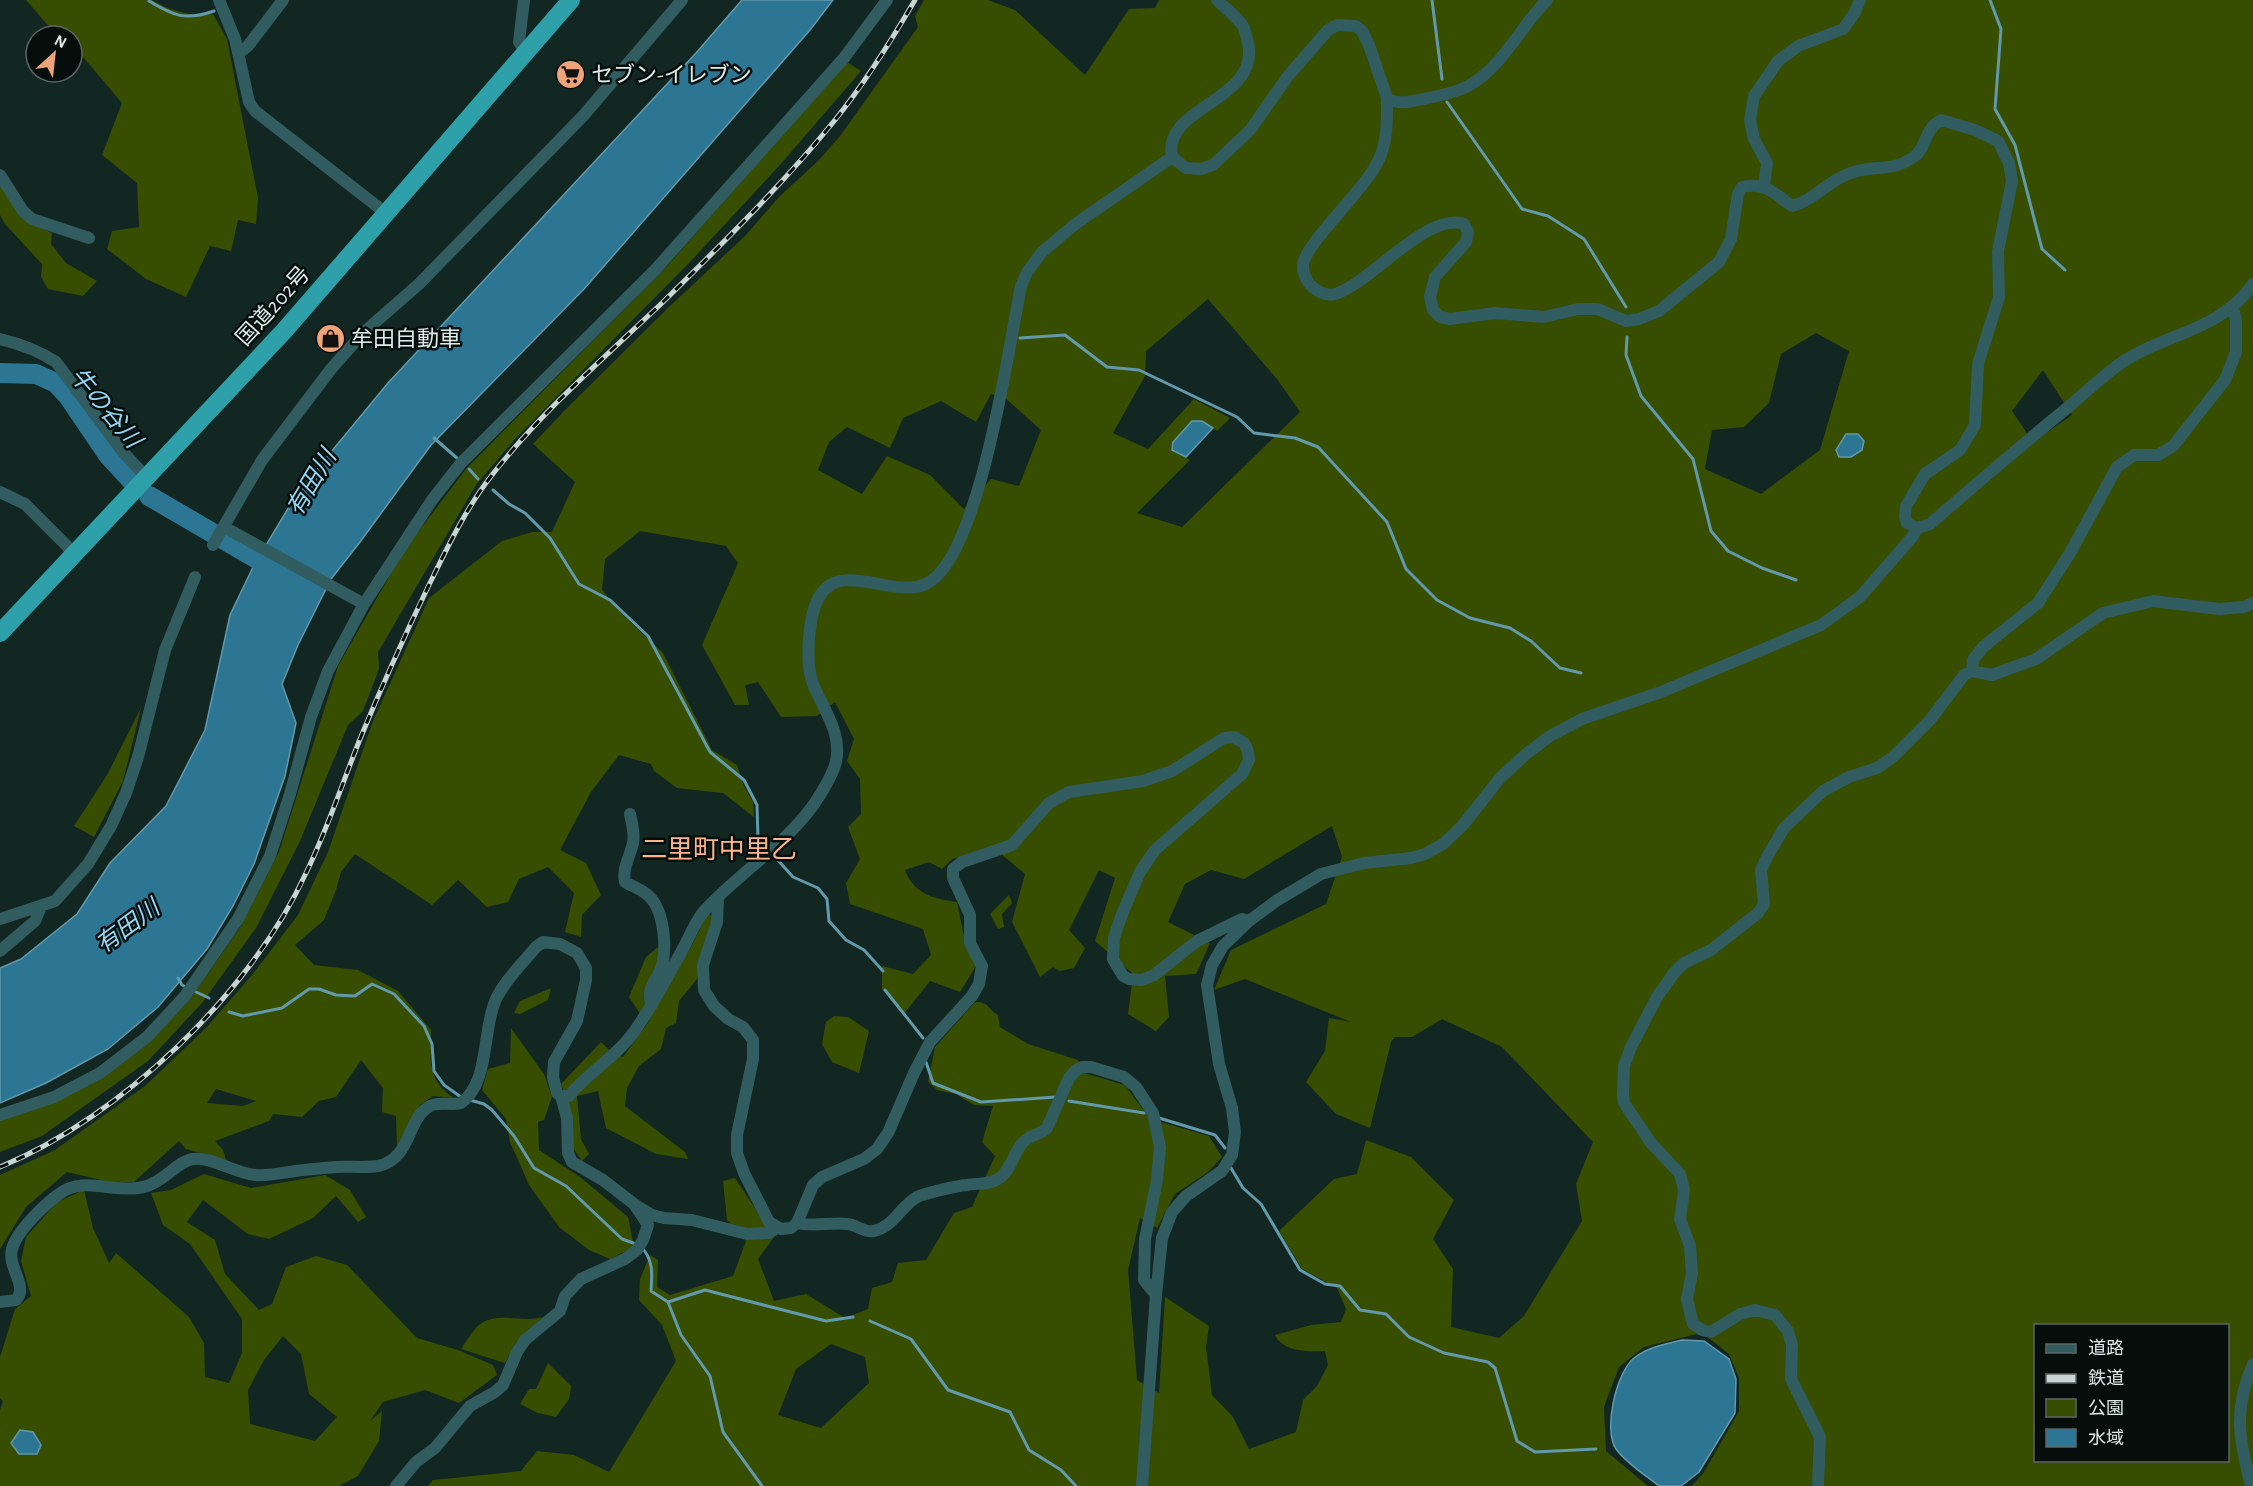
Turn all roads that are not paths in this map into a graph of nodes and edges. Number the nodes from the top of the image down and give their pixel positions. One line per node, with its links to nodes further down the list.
1 (219, 0): 11 (street)
2 (283, 0): 11 (street)
3 (524, 0): 10 (street)
4 (571, 0): 10 (highway, 国道202号)
5 (682, 0): 23 (street)
6 (887, 0): 29 (street)
7 (1217, 0): 13 (street)
8 (1546, 0): 12 (street)
9 (1860, 0): 15 (street)
10 (526, 52): 16 (highway, 国道202号)
11 (239, 53): 16 (street)
12 (1387, 98): 13 (street); 15 (street)
13 (1172, 158): 33 (street)
14 (0, 175): 17 (street)
15 (1764, 186): 24 (street)
16 (387, 214): 21 (highway, 国道202号)
17 (89, 238)
18 (2253, 284): 19 (street)
19 (2233, 308): 24 (street); 31 (street)
20 (0, 339): 21 (street)
21 (147, 478): 26 (highway, 国道202号)
22 (0, 492): 26 (street)
23 (224, 526): 25 (street); 29 (street)
24 (1917, 528): 36 (street)
25 (213, 545)
26 (74, 556): 30 (highway, 国道202号)
27 (195, 578): 34 (street)
28 (2253, 603): 31 (street)
29 (364, 604): 40 (street)
30 (0, 633)
31 (1972, 671): 49 (street)
32 (630, 814): 38 (street)
33 (718, 899): 38 (street); 43 (street)
34 (41, 907): 35 (street); 37 (street)
35 (0, 919)
36 (1249, 921): 42 (street); 44 (street)
37 (0, 951)
38 (652, 1005): 39 (street)
39 (561, 1096): 41 (street); 45 (street)
40 (0, 1115)
41 (634, 1204): 43 (street); 47 (street)
42 (797, 1223): 43 (street); 44 (street)
43 (776, 1228)
44 (1156, 1295): 48 (street)
45 (0, 1302)
46 (2253, 1364): 50 (street)
47 (396, 1486)
48 (1142, 1486)
49 (1818, 1486)
50 (2251, 1486)

